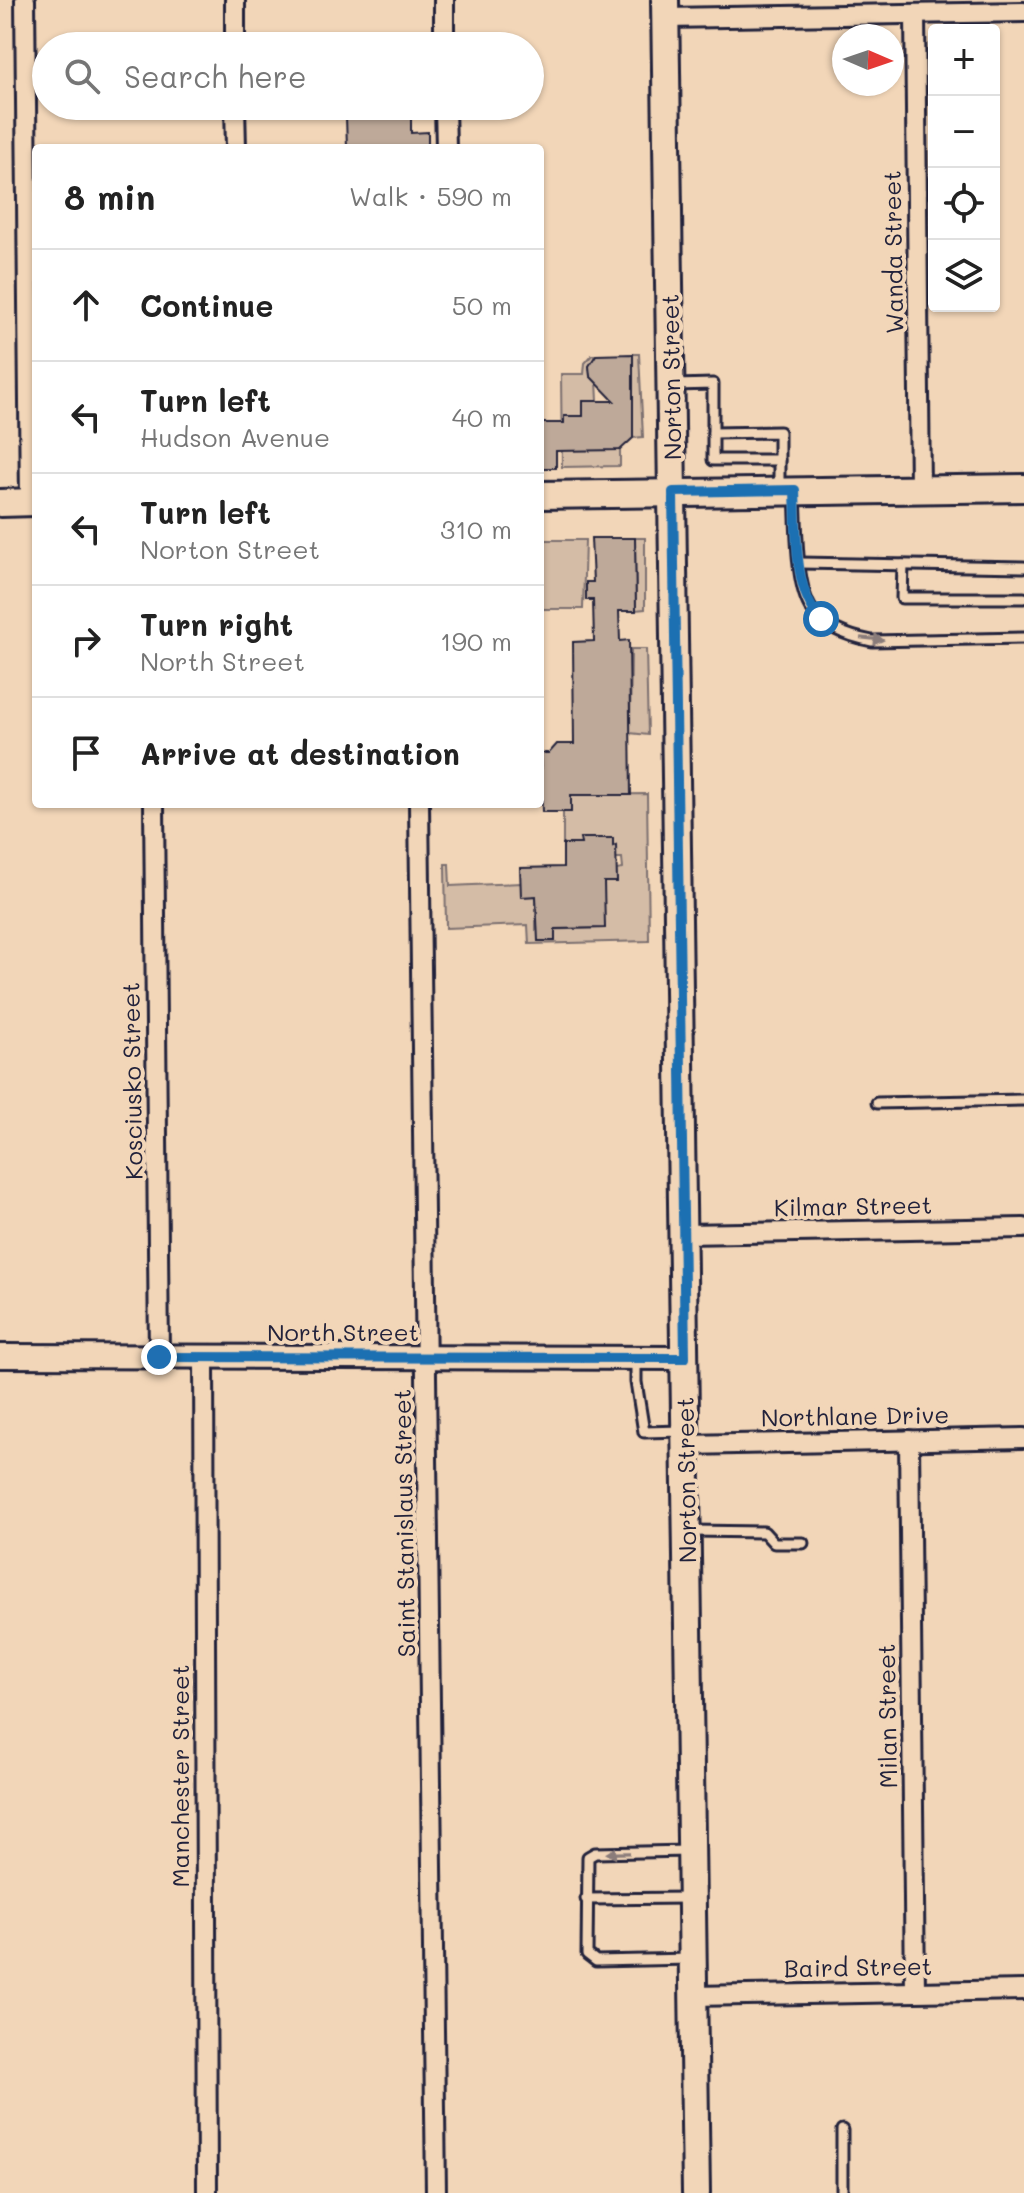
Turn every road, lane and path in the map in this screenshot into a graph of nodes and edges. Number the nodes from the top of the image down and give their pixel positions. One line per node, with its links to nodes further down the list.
1 (25, 0): 15 (street)
2 (235, 0): 7 (street)
3 (444, 0): 8 (street)
4 (665, 9): 6 (street); 13 (main road, Norton Street)
5 (1024, 12): 6 (street)
6 (915, 14): 18 (street, Wanda Street)
7 (235, 32)
8 (444, 32)
9 (235, 120): 11 (street)
10 (445, 120): 12 (street)
11 (236, 144)
12 (446, 144)
13 (672, 385): 14 (lane); 20 (main road, Norton Street)
14 (713, 433): 16 (lane); 16 (lane)
15 (32, 439)
16 (779, 460): 19 (lane)
17 (1024, 488): 18 (main road)
18 (920, 489): 19 (main road)
19 (787, 490): 20 (main road); 24 (lane)
20 (673, 492): 21 (main road); 34 (main road, Norton Street)
21 (544, 495)
22 (32, 502): 23 (main road)
23 (0, 503)
24 (800, 563): 25 (lane); 28 (lane, one-way to 28)
25 (903, 565): 26 (lane); 27 (lane)
26 (1024, 567)
27 (1024, 598)
28 (1024, 638)
29 (154, 808): 36 (street, Kosciusko Street)
30 (419, 808): 40 (street, Saint Stanislaus Street)
31 (1024, 1100): 32 (lane)
32 (877, 1103)
33 (1024, 1228): 34 (street, Kilmar Street)
34 (683, 1234): 39 (main road, Norton Street)
35 (0, 1356): 36 (street, North Street)
36 (159, 1357): 37 (street, North Street)
37 (204, 1358): 40 (street, North Street); 54 (street, Manchester Street)
38 (636, 1358): 39 (street, North Street); 40 (street, North Street); 41 (lane)
39 (685, 1358): 41 (main road, Norton Street)
40 (427, 1359): 55 (street, Saint Stanislaus Street)
41 (687, 1438): 43 (street, Northlane Drive); 44 (main road, Norton Street)
42 (1024, 1438): 43 (street, Northlane Drive)
43 (909, 1440): 51 (street, Milan Street)
44 (687, 1531): 45 (lane); 46 (main road, Norton Street)
45 (803, 1543)
46 (692, 1851): 47 (main road, Norton Street); 48 (lane, one-way to 48)
47 (692, 1898): 48 (lane); 49 (main road, Norton Street)
48 (586, 1899): 49 (lane)
49 (693, 1958): 52 (main road, Norton Street)
50 (1024, 1990): 51 (street, Baird Street)
51 (915, 1991): 52 (street, Baird Street)
52 (693, 1996): 56 (main road, Norton Street)
53 (842, 2130): 57 (lane)
54 (207, 2193)
55 (436, 2193)
56 (696, 2193)
57 (842, 2193)

